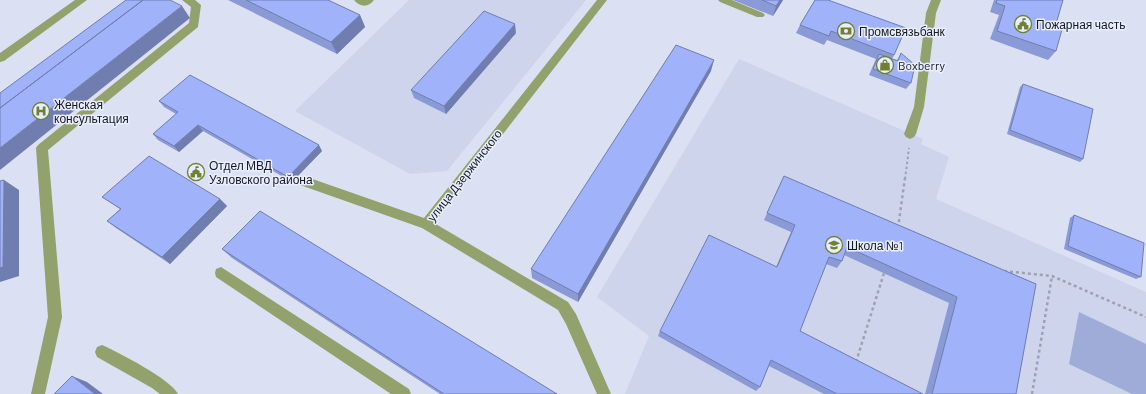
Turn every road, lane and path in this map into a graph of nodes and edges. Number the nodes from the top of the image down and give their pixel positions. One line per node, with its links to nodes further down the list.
1 (82, 0): 9 (street)
2 (187, 0): 21 (street)
3 (359, 0): 4 (street)
4 (369, 0)
5 (602, 0): 12 (street, улица Дзержинского)
6 (723, 0): 8 (street)
7 (936, 0): 10 (street)
8 (760, 15)
9 (0, 58)
10 (910, 134): 13 (path)
11 (304, 181): 12 (street)
12 (426, 224): 24 (street, улица Дзержинского)
13 (896, 234)
14 (1004, 271): 17 (path)
15 (221, 273): 23 (street)
16 (884, 273): 20 (path)
17 (1052, 276): 18 (path); 25 (path)
18 (1146, 317)
19 (102, 352): 22 (street)
20 (855, 367)
21 (38, 394)
22 (171, 394)
23 (404, 394)
24 (604, 394)
25 (1032, 394)

